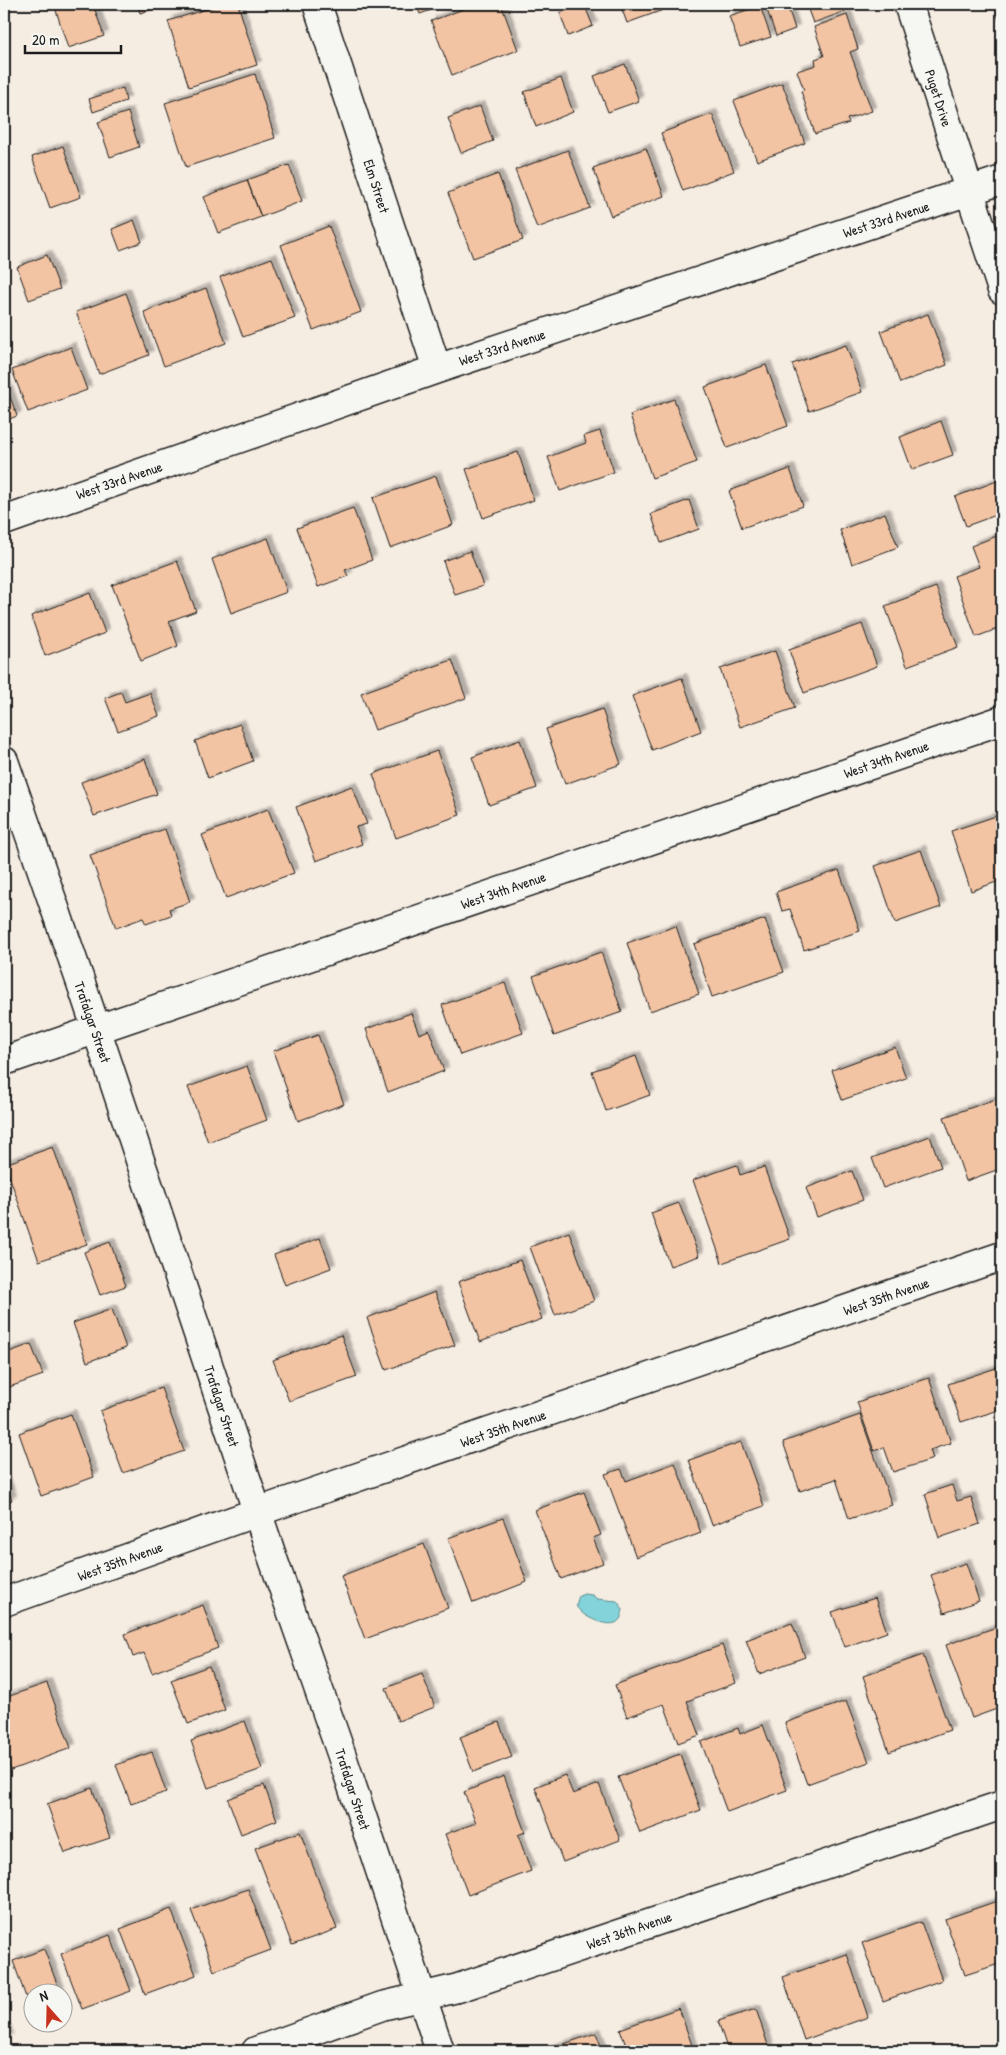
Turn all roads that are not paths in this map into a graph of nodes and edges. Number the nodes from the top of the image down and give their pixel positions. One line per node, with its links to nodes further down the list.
1 (317, 4): 6 (street, Elm Street)
2 (908, 4): 4 (street, Puget Drive)
3 (1002, 180): 4 (street, West 33rd Avenue)
4 (969, 192): 5 (street, Puget Drive); 6 (street, West 33rd Avenue)
5 (1002, 290)
6 (437, 369): 7 (street, West 33rd Avenue)
7 (4, 520)
8 (1002, 720): 10 (street, West 34th Avenue)
9 (4, 761): 10 (street, Trafalgar Street)
10 (95, 1028): 11 (street, West 34th Avenue); 13 (street, Trafalgar Street)
11 (4, 1061)
12 (1002, 1256): 13 (street, West 35th Avenue)
13 (257, 1512): 14 (street, West 35th Avenue); 16 (street, Trafalgar Street)
14 (4, 1602)
15 (1002, 1804): 16 (street, West 36th Avenue)
16 (421, 1996): 17 (street, West 36th Avenue); 18 (street, Trafalgar Street)
17 (256, 2051)
18 (440, 2051)

